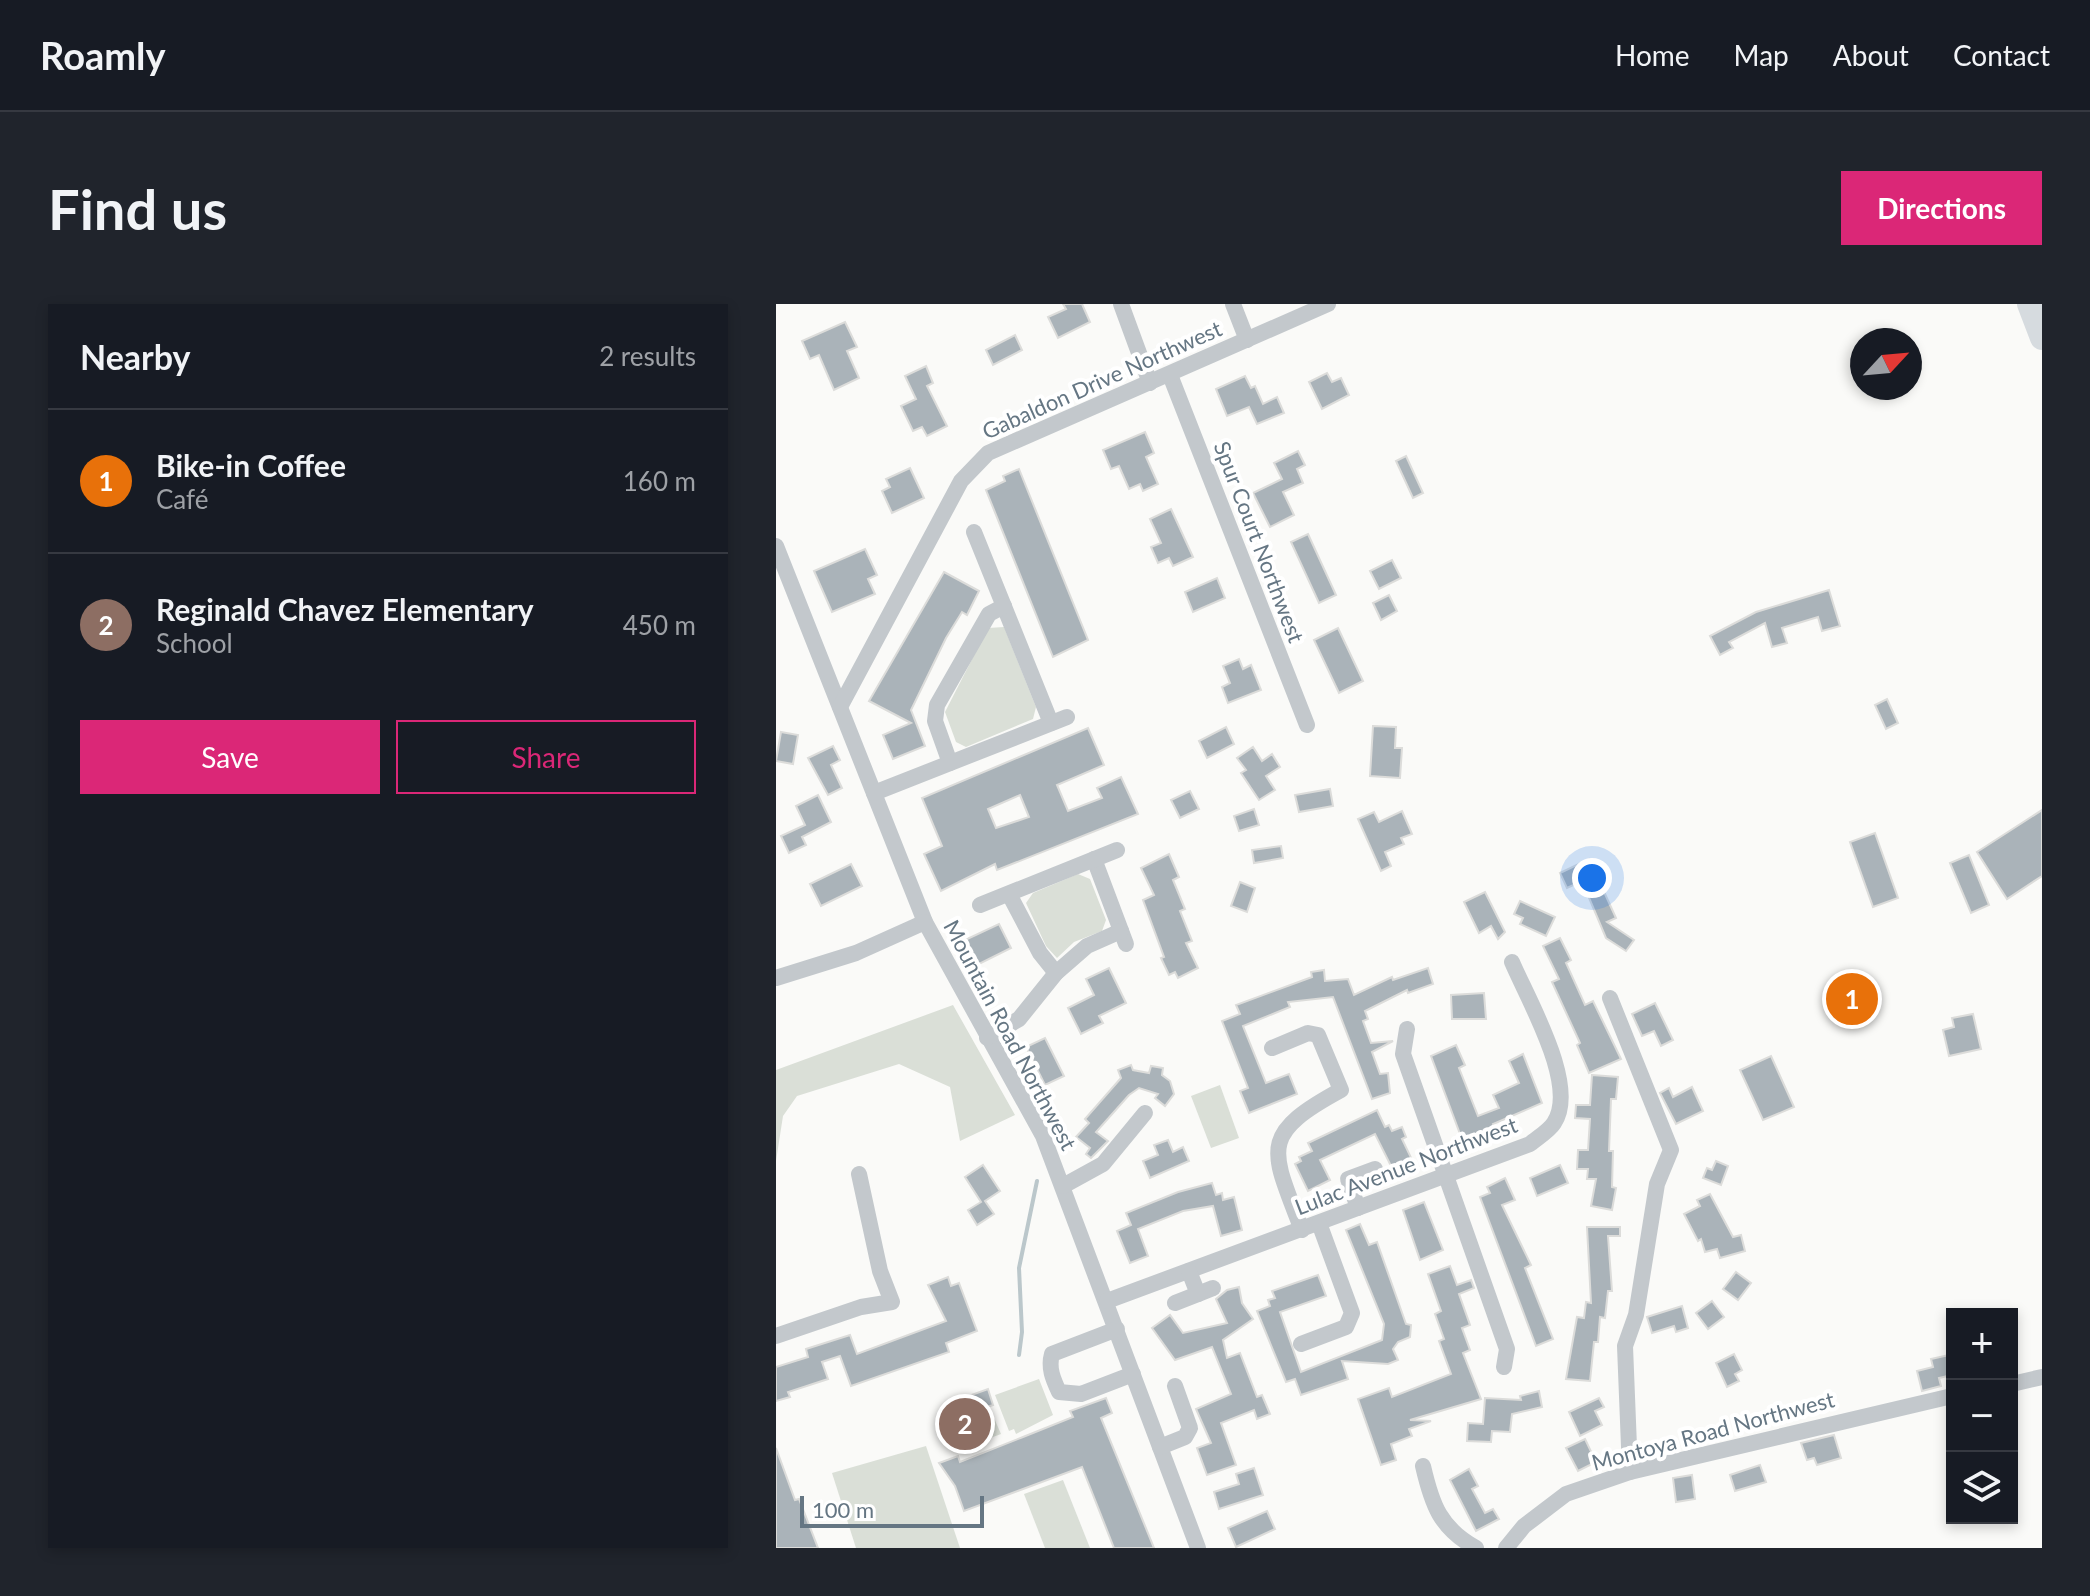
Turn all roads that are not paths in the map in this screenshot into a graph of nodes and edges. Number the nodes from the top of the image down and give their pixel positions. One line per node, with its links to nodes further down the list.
1 (1121, 304): 8 (street)
2 (1233, 304): 6 (street)
3 (1328, 304): 6 (street, Gabaldon Drive Northwest)
4 (2029, 304): 5 (highway)
5 (2042, 338)
6 (1247, 340): 7 (street, Gabaldon Drive Northwest)
7 (1170, 375): 8 (street, Gabaldon Drive Northwest); 15 (street, Spur Court Northwest)
8 (1150, 383): 12 (street, Gabaldon Drive Northwest)
9 (974, 532): 11 (street)
10 (776, 546): 12 (street, Mountain Road Northwest)
11 (1004, 606): 14 (street); 16 (street)
12 (840, 707): 17 (street, Mountain Road Northwest)
13 (1067, 717): 14 (street)
14 (1051, 723): 16 (street)
15 (1307, 725)
16 (950, 763): 17 (street)
17 (874, 793): 22 (street, Mountain Road Northwest)
18 (1117, 850): 19 (street)
19 (1094, 859): 20 (street); 24 (street)
20 (1009, 894): 21 (street); 24 (street)
21 (980, 905)
22 (925, 922): 25 (street); 28 (street, Mountain Road Northwest)
23 (1512, 962): 33 (street, Lulac Avenue Northwest)
24 (1056, 973): 28 (street)
25 (776, 978)
26 (1610, 998): 52 (street)
27 (1407, 1029): 33 (street)
28 (987, 1038): 34 (street, Mountain Road Northwest)
29 (1272, 1048): 37 (street)
30 (1145, 1113): 34 (street)
31 (1375, 1169): 35 (street)
32 (859, 1174): 42 (street)
33 (1446, 1176): 35 (street, Lulac Avenue Northwest); 44 (street)
34 (1063, 1186): 39 (street, Mountain Road Northwest)
35 (1358, 1208): 36 (street, Lulac Avenue Northwest)
36 (1319, 1223): 37 (street, Lulac Avenue Northwest); 43 (street)
37 (1302, 1230): 38 (street, Lulac Avenue Northwest)
38 (1189, 1271): 39 (street, Lulac Avenue Northwest); 40 (street)
39 (1107, 1301): 41 (street, Mountain Road Northwest)
40 (1175, 1303)
41 (1117, 1329): 45 (street, Mountain Road Northwest); 45 (street)
42 (776, 1336)
43 (1301, 1344)
44 (1504, 1367)
45 (1133, 1374): 50 (street, Mountain Road Northwest)
46 (2042, 1377): 47 (street)
47 (2018, 1383)
48 (1175, 1386): 50 (street)
49 (1946, 1397): 52 (street, Montoya Road Northwest)
50 (1160, 1447): 53 (street, Mountain Road Northwest)
51 (1423, 1466): 54 (street)
52 (1630, 1472): 55 (street, Montoya Road Northwest)
53 (1198, 1548)
54 (1476, 1548)
55 (1506, 1548)

